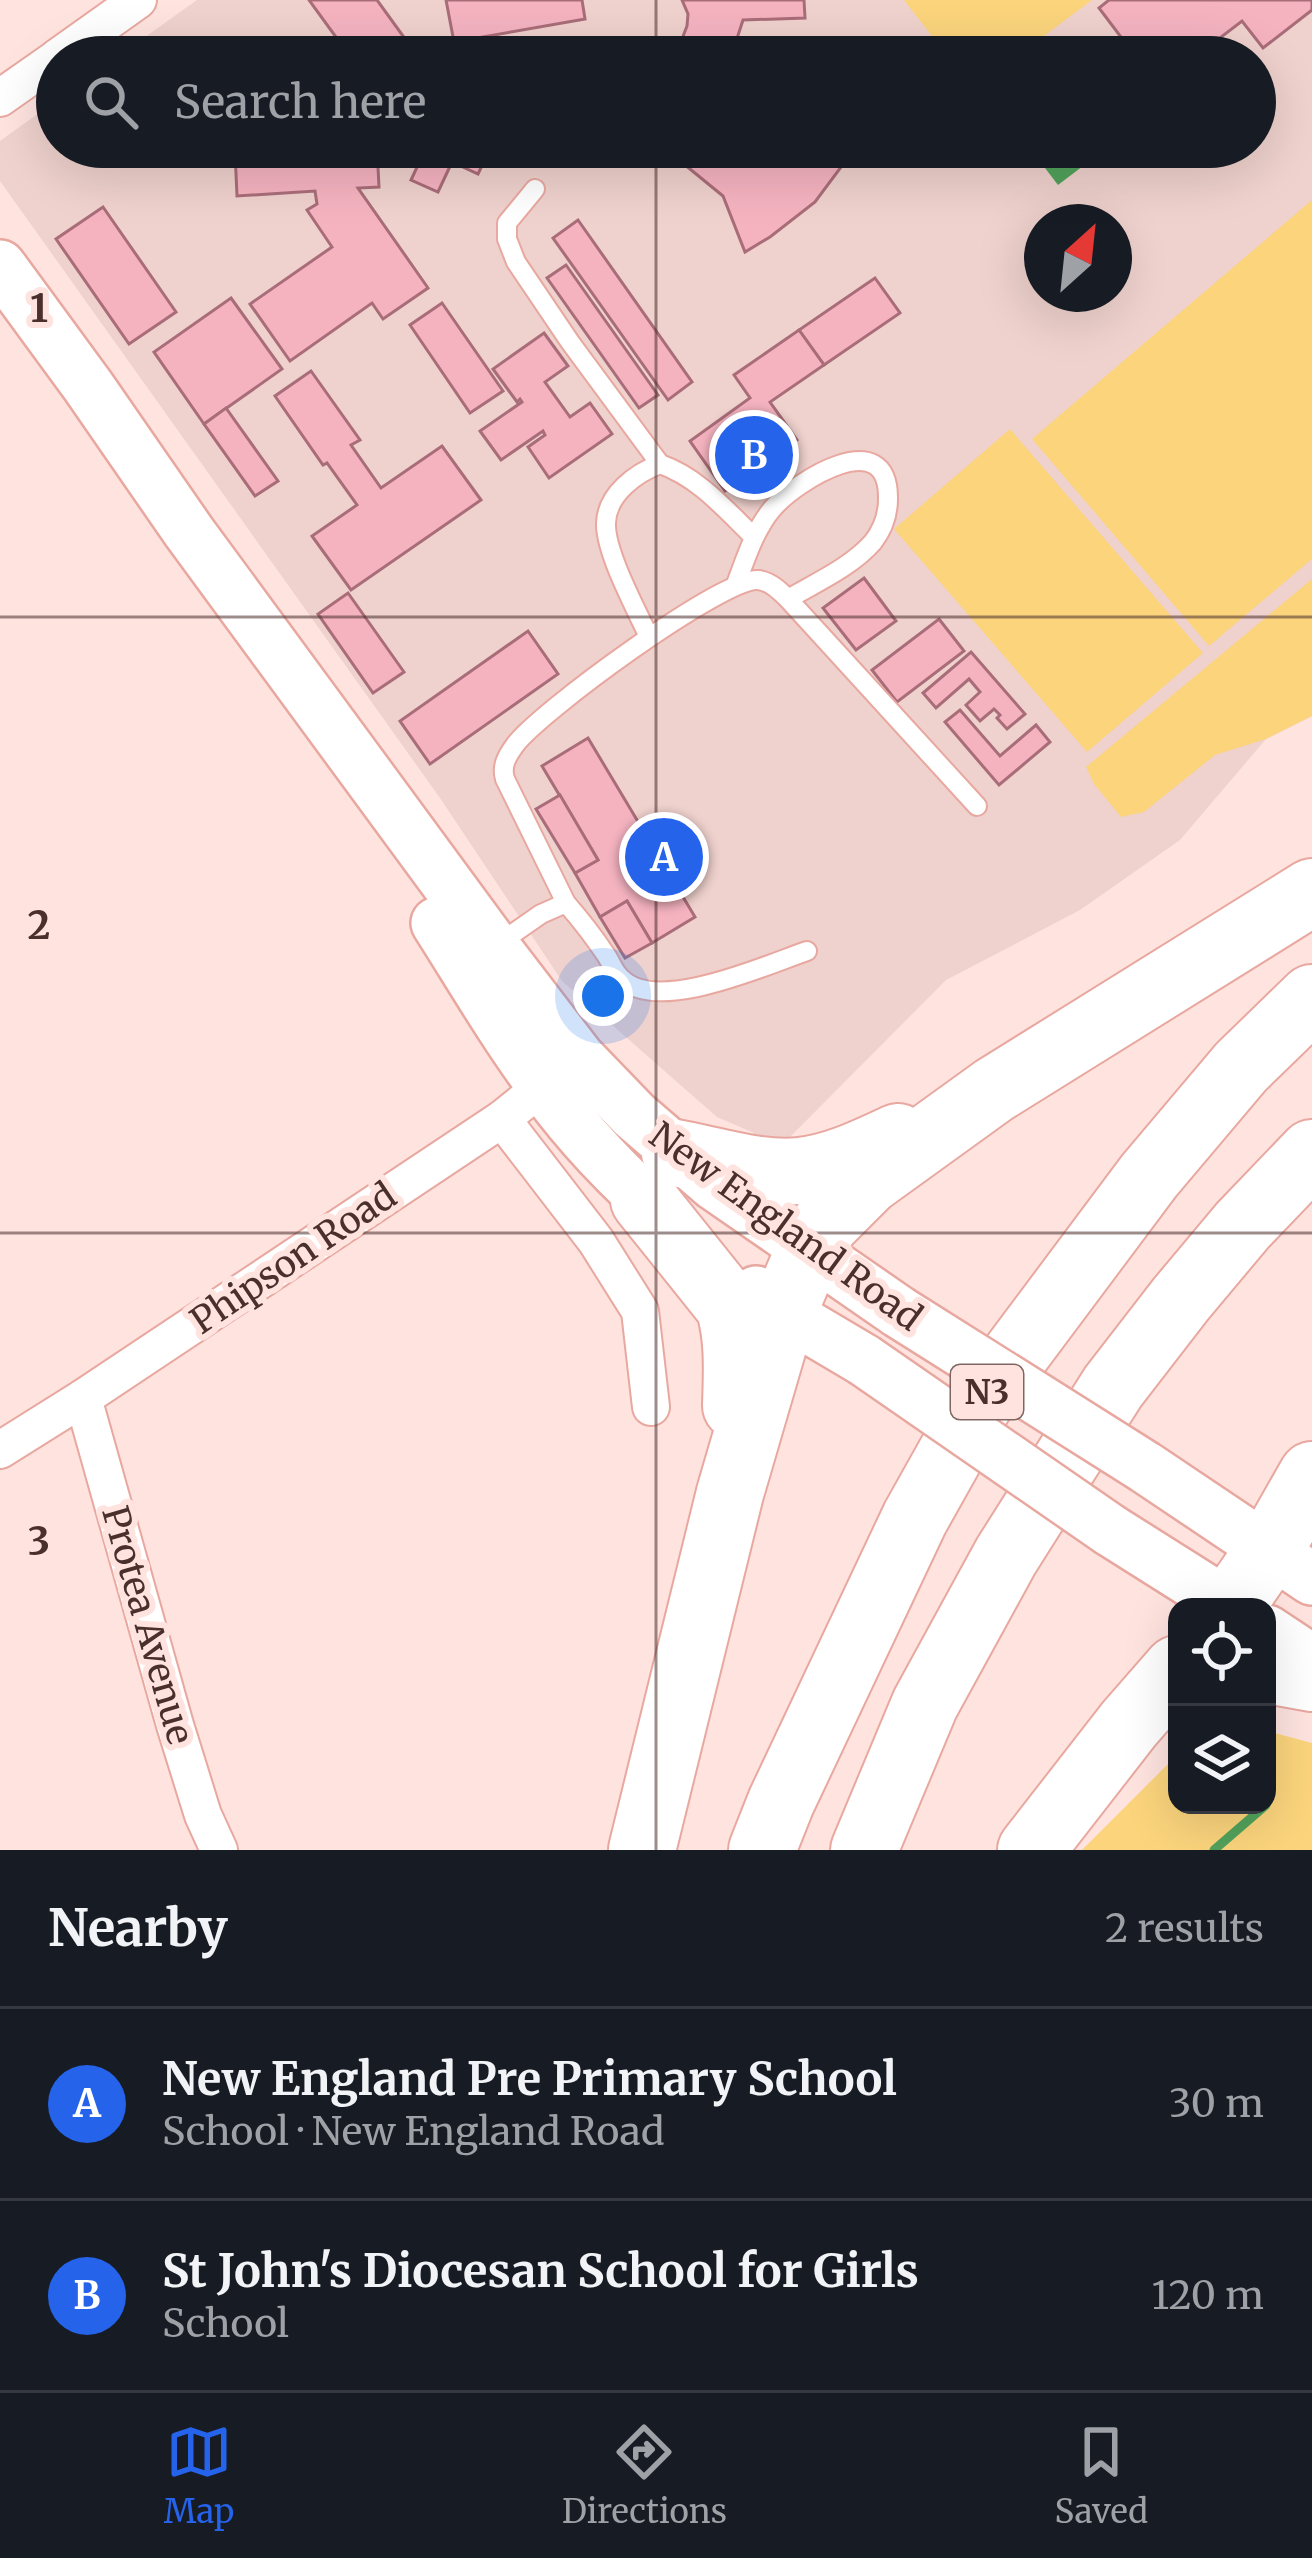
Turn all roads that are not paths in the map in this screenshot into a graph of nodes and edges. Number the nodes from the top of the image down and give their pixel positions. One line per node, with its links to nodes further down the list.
1 (138, 0): 2 (street)
2 (87, 36)
3 (36, 72): 4 (street)
4 (0, 98)
5 (535, 190): 9 (lane)
6 (0, 266): 8 (street, New England Road)
7 (0, 321): 8 (street)
8 (88, 386): 15 (street, New England Road)
9 (660, 464): 10 (lane); 13 (lane)
10 (754, 537): 11 (lane); 12 (lane)
11 (736, 584): 12 (lane); 13 (lane)
12 (788, 599): 14 (lane)
13 (649, 637): 17 (lane)
14 (977, 806)
15 (406, 852): 18 (street, New England Road); 21 (street, New England Road)
16 (1312, 892): 22 (highway)
17 (566, 903): 18 (lane); 19 (lane)
18 (494, 947): 21 (street, New England Road)
19 (808, 951)
20 (1312, 998): 43 (highway, N3)
21 (561, 1072): 23 (street, Phipson Road); 25 (street, New England Road)
22 (994, 1090): 25 (highway); 26 (highway)
23 (502, 1119): 28 (street, Phipson Road); 29 (street)
24 (1312, 1153): 44 (highway)
25 (660, 1176): 26 (street, New England Road); 27 (street, New England Road); 32 (highway)
26 (809, 1251): 27 (highway); 33 (street, New England Road, bridge)
27 (783, 1312): 32 (highway); 34 (street, New England Road, bridge)
28 (83, 1398): 30 (street, Phipson Road); 41 (street, Protea Avenue)
29 (651, 1407)
30 (0, 1450)
31 (1312, 1475): 33 (highway)
32 (730, 1493): 42 (highway)
33 (1291, 1564): 35 (highway)
34 (1217, 1598)
35 (1244, 1598)
36 (1276, 1637): 37 (street)
37 (1312, 1661)
38 (1276, 1672): 39 (highway)
39 (1312, 1678)
40 (1153, 1708): 45 (highway)
41 (219, 1850)
42 (642, 1850)
43 (762, 1850)
44 (864, 1850)
45 (1031, 1850)

